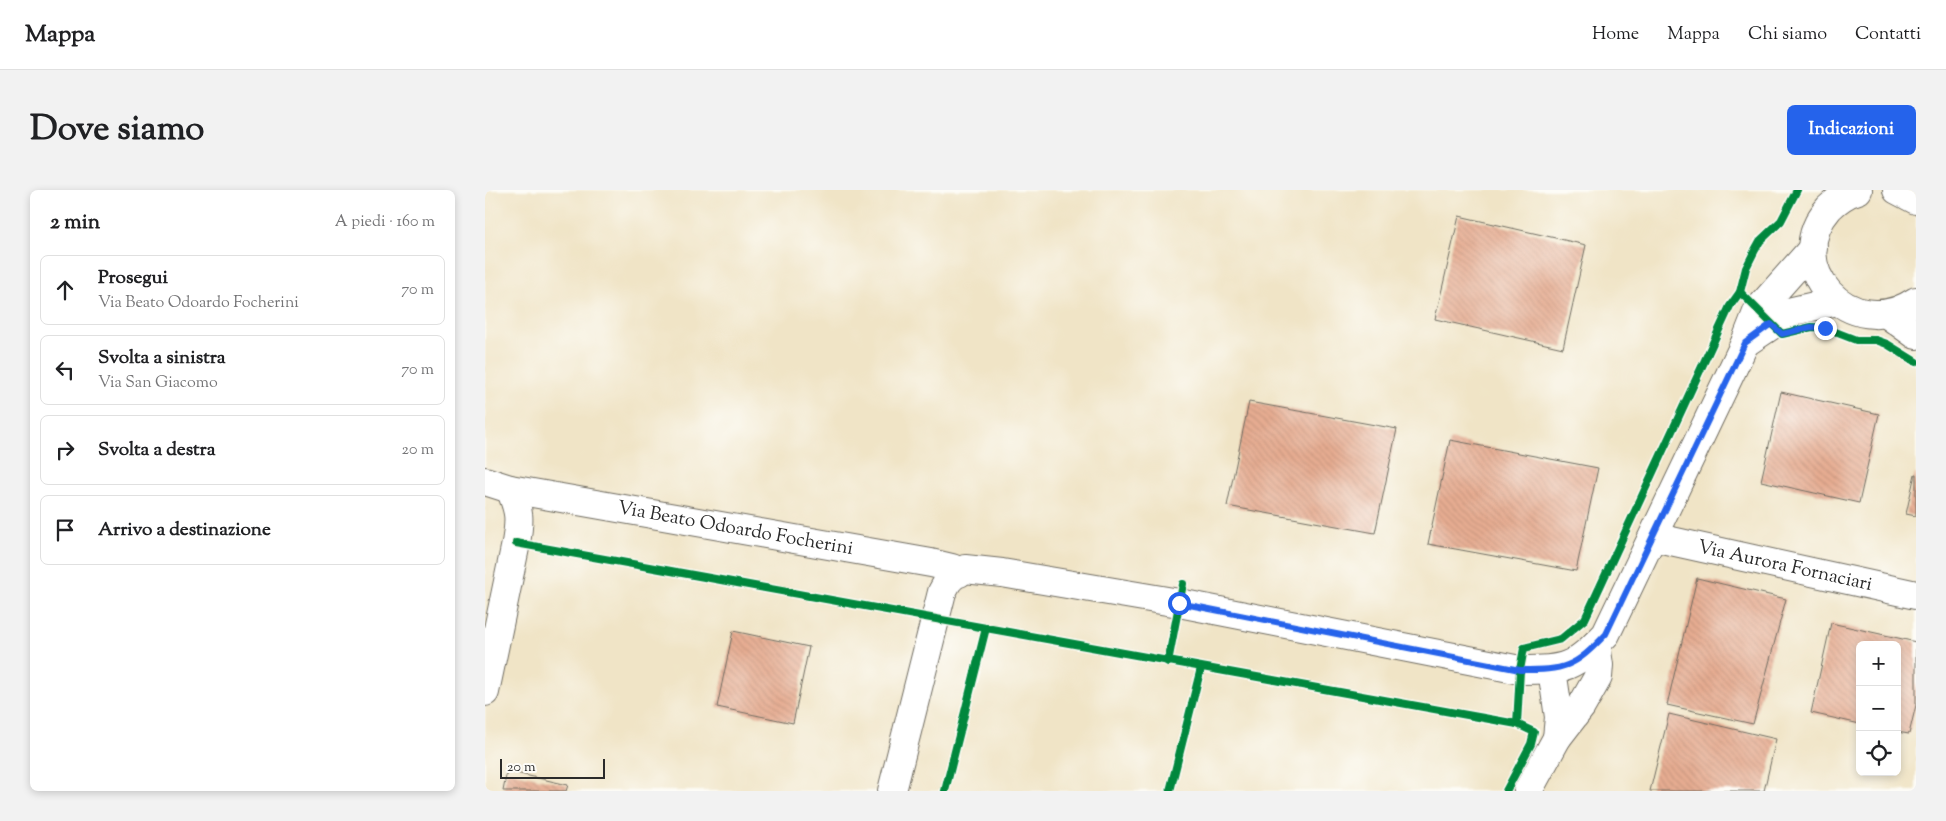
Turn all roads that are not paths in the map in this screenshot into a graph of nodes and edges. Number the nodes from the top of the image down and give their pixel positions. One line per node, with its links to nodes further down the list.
1 (1844, 194): 2 (street)
2 (1813, 248): 3 (street); 7 (street)
3 (1837, 301): 5 (street); 7 (street)
4 (1916, 301): 5 (street)
5 (1887, 314): 6 (street)
6 (1916, 334)
7 (1745, 343): 9 (street)
8 (498, 485): 10 (street, Via Beato Odoardo Focherini); 14 (street)
9 (1653, 537): 11 (street, Via Aurora Fornaciari); 12 (street)
10 (962, 571): 13 (street, Via Beato Odoardo Focherini); 16 (street)
11 (1916, 595)
12 (1597, 644): 13 (street); 15 (street)
13 (1552, 670): 15 (street)
14 (485, 692)
15 (1557, 738): 17 (street)
16 (892, 791)
17 (1528, 791)

